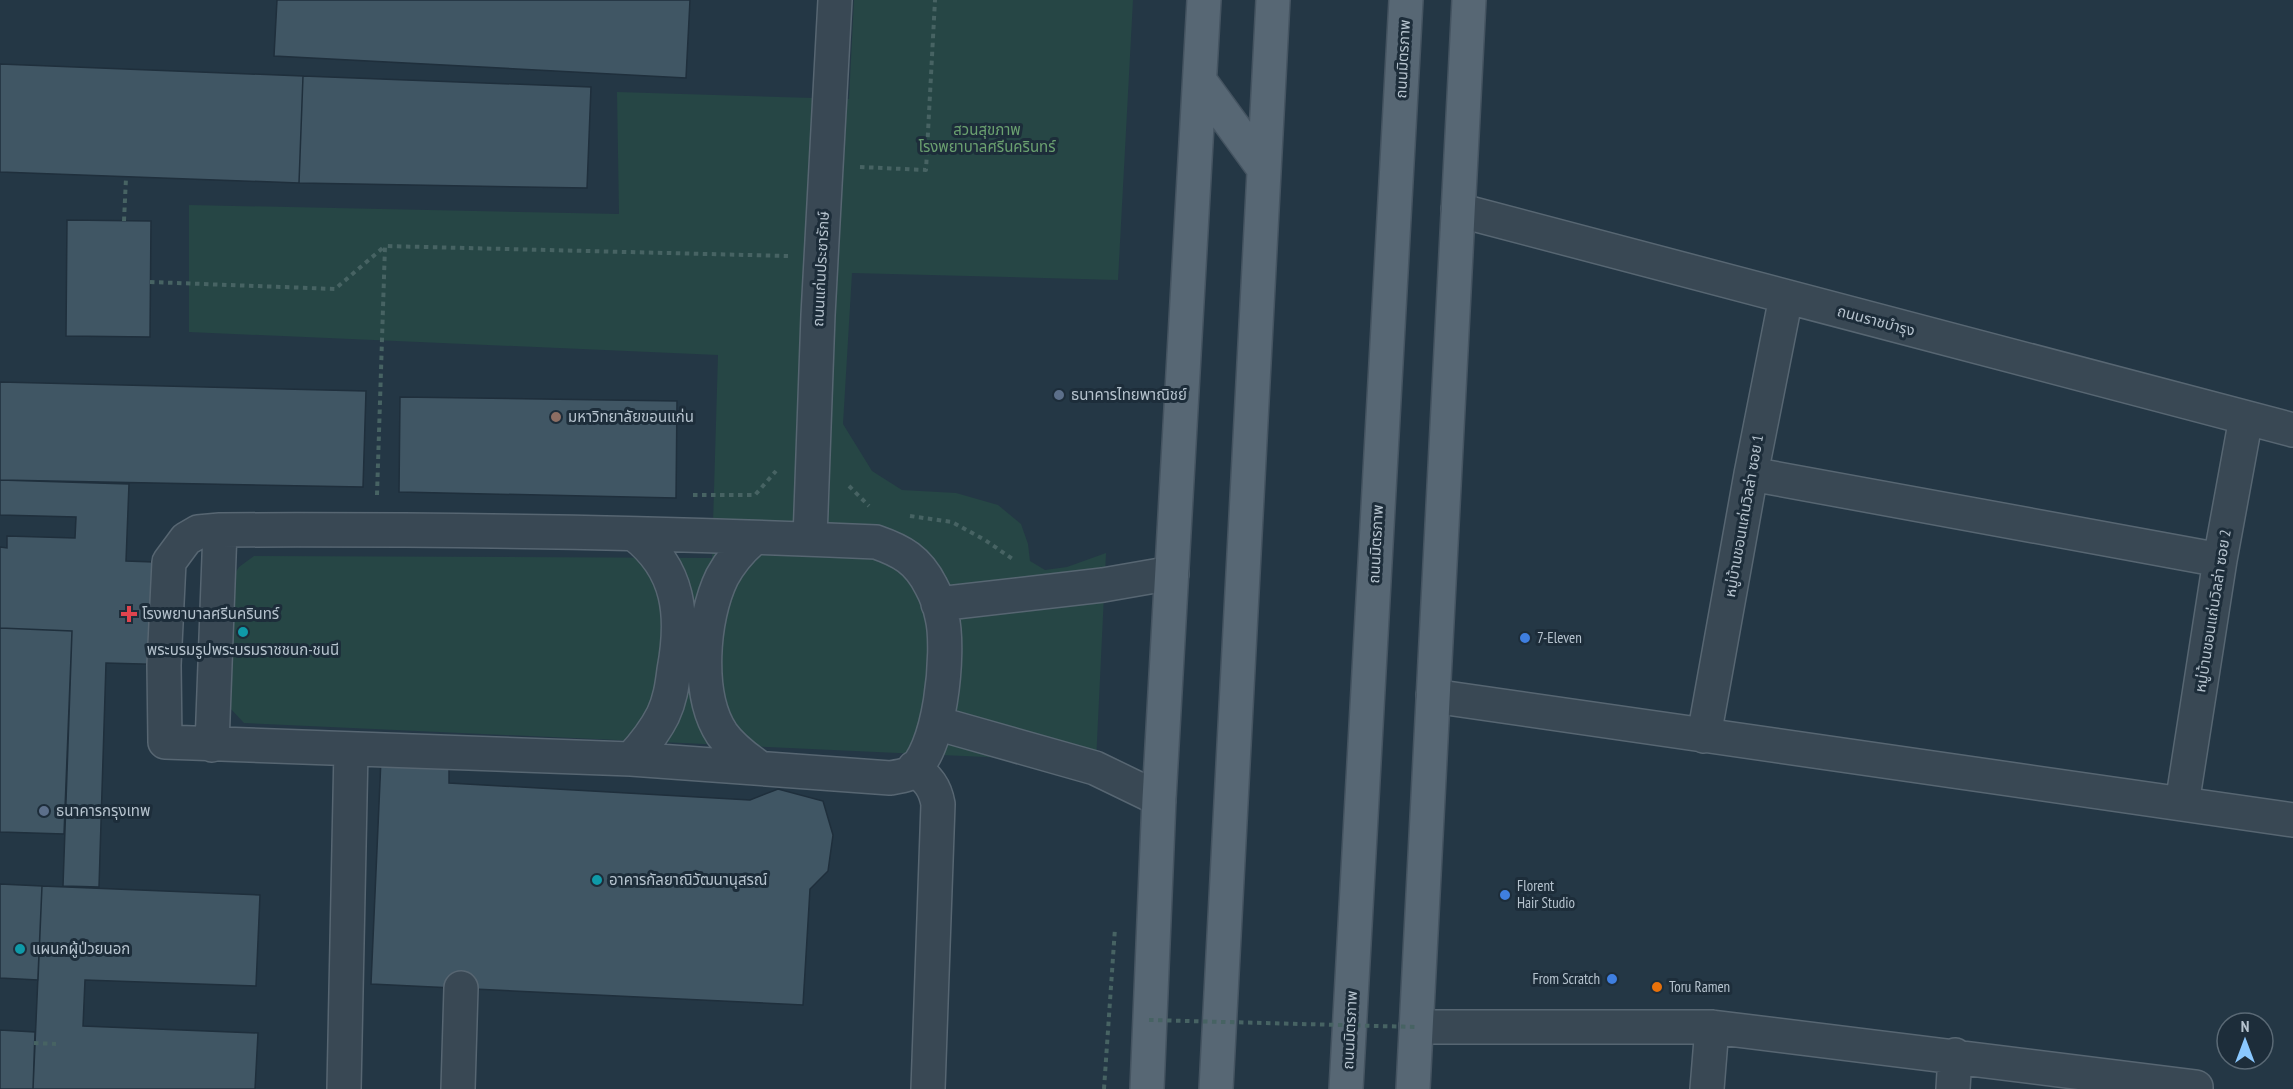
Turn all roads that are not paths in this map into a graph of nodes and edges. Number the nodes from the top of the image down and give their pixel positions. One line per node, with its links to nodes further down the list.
1 (835, 0): 16 (street, ถนนแก่นประชารักษ์)
2 (1204, 0): 6 (main road)
3 (1273, 0): 7 (main road)
4 (1406, 0): 40 (main road, ถนนมิตรภาพ)
5 (1469, 0): 8 (main road)
6 (1200, 81): 7 (main road); 18 (main road)
7 (1264, 169): 39 (main road)
8 (1458, 210): 9 (street, ถนนราชบำรุง); 20 (main road)
9 (1786, 297): 10 (street, ถนนราชบำรุง); 12 (street, หมู่บ้านขอนแก่นวิลล่า ซอย 1)
10 (2246, 418): 11 (street, ถนนราชบำรุง); 17 (street, หมู่บ้านขอนแก่นวิลล่า ซอย 2)
11 (2293, 430)
12 (1751, 474): 17 (street); 22 (street, หมู่บ้านขอนแก่นวิลล่า ซอย 1)
13 (220, 530): 14 (street); 23 (street); 23 (street)
14 (634, 534): 15 (street); 25 (street)
15 (754, 538): 16 (street); 26 (street)
16 (810, 538): 19 (street)
17 (2220, 560): 29 (street, หมู่บ้านขอนแก่นวิลล่า ซอย 2)
18 (1172, 573): 19 (street); 28 (main road)
19 (938, 604): 21 (street)
20 (1433, 696): 22 (street); 32 (main road)
21 (936, 723): 27 (street); 28 (street)
22 (1704, 736): 29 (street)
23 (212, 745): 24 (street)
24 (351, 749): 25 (street); 35 (street)
25 (631, 759): 26 (street)
26 (760, 768): 27 (street)
27 (914, 768): 37 (street)
28 (1159, 799): 38 (main road)
29 (2182, 804): 30 (street)
30 (2293, 820)
31 (461, 988): 36 (street)
32 (1416, 1027): 33 (street); 41 (main road)
33 (1712, 1027): 34 (street); 42 (street)
34 (1955, 1055): 43 (street); 44 (street)
35 (344, 1089)
36 (458, 1089)
37 (928, 1089)
38 (1146, 1089)
39 (1216, 1089)
40 (1346, 1089)
41 (1413, 1089)
42 (1707, 1089)
43 (1953, 1089)
44 (2196, 1089)

